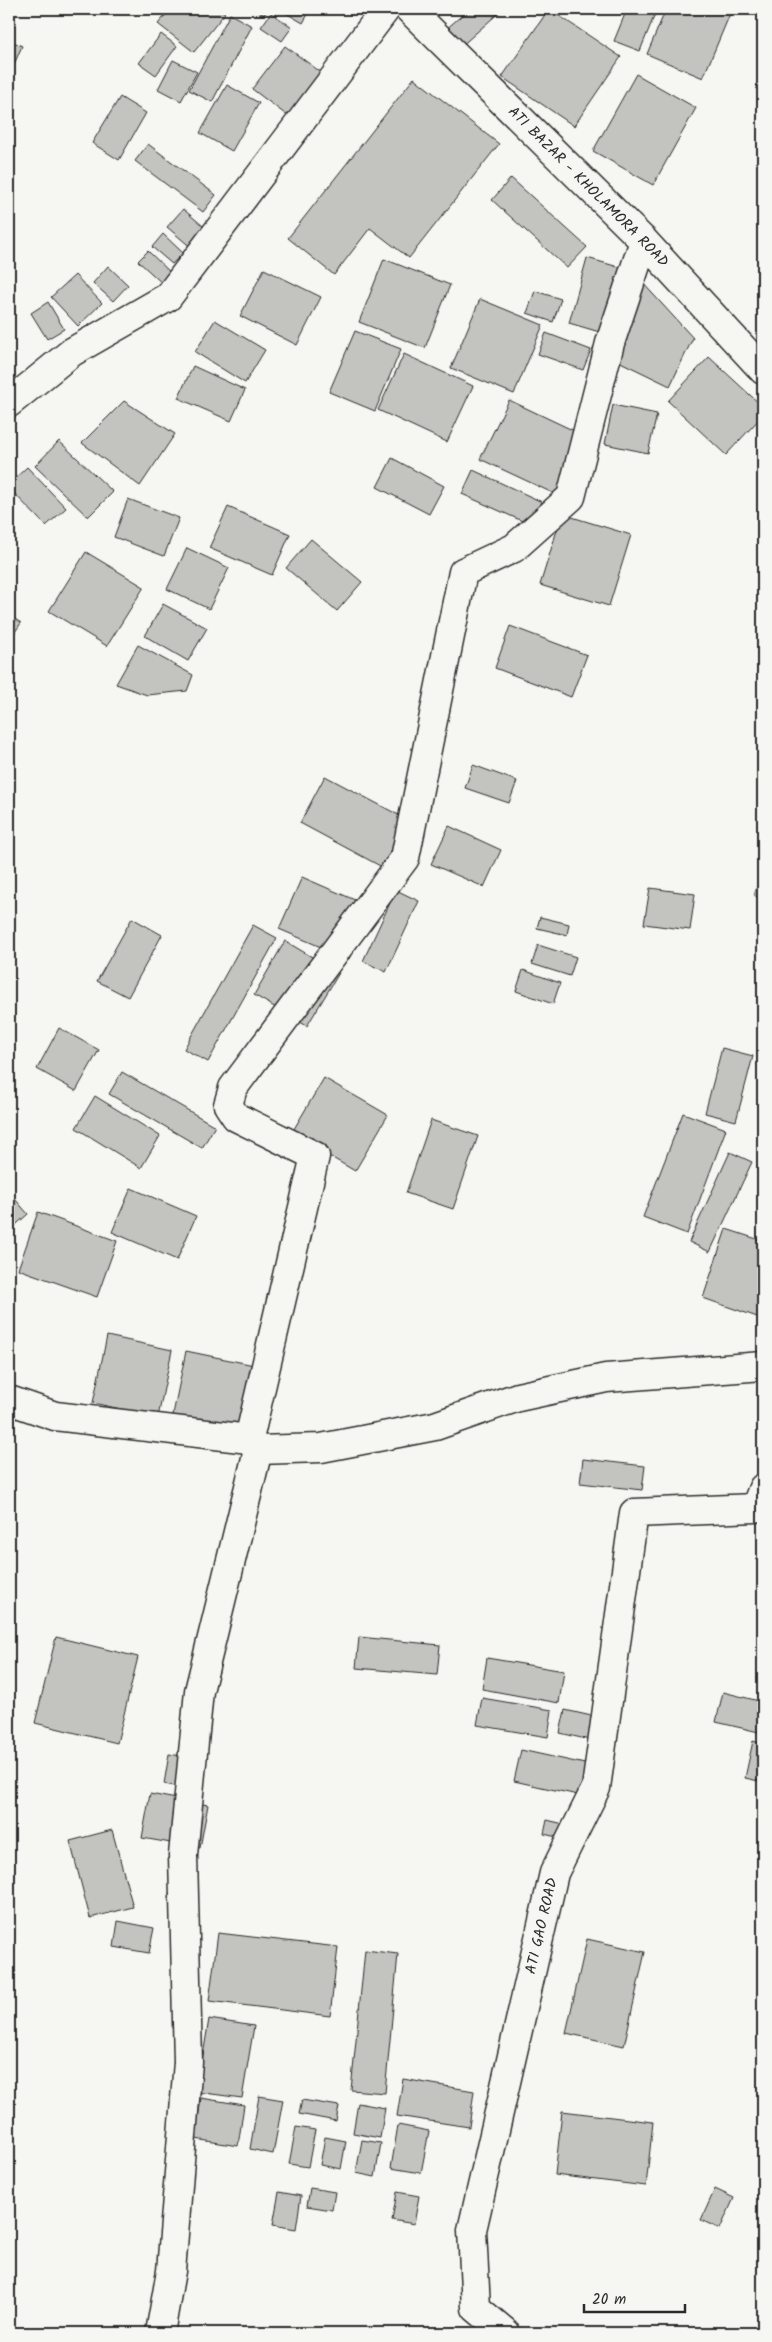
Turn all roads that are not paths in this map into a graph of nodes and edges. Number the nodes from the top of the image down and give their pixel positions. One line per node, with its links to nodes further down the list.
1 (386, 9): 5 (street)
2 (409, 9): 3 (street, ATI BAZAR - KHOLAMORA ROAD)
3 (644, 241): 4 (street, ATI BAZAR - KHOLAMORA ROAD); 8 (street)
4 (763, 370)
5 (9, 403)
6 (763, 1366): 8 (street)
7 (9, 1400): 8 (street)
8 (253, 1445): 10 (street)
9 (759, 1498): 11 (street, ATI GAO ROAD)
10 (160, 2333)
11 (506, 2333)

